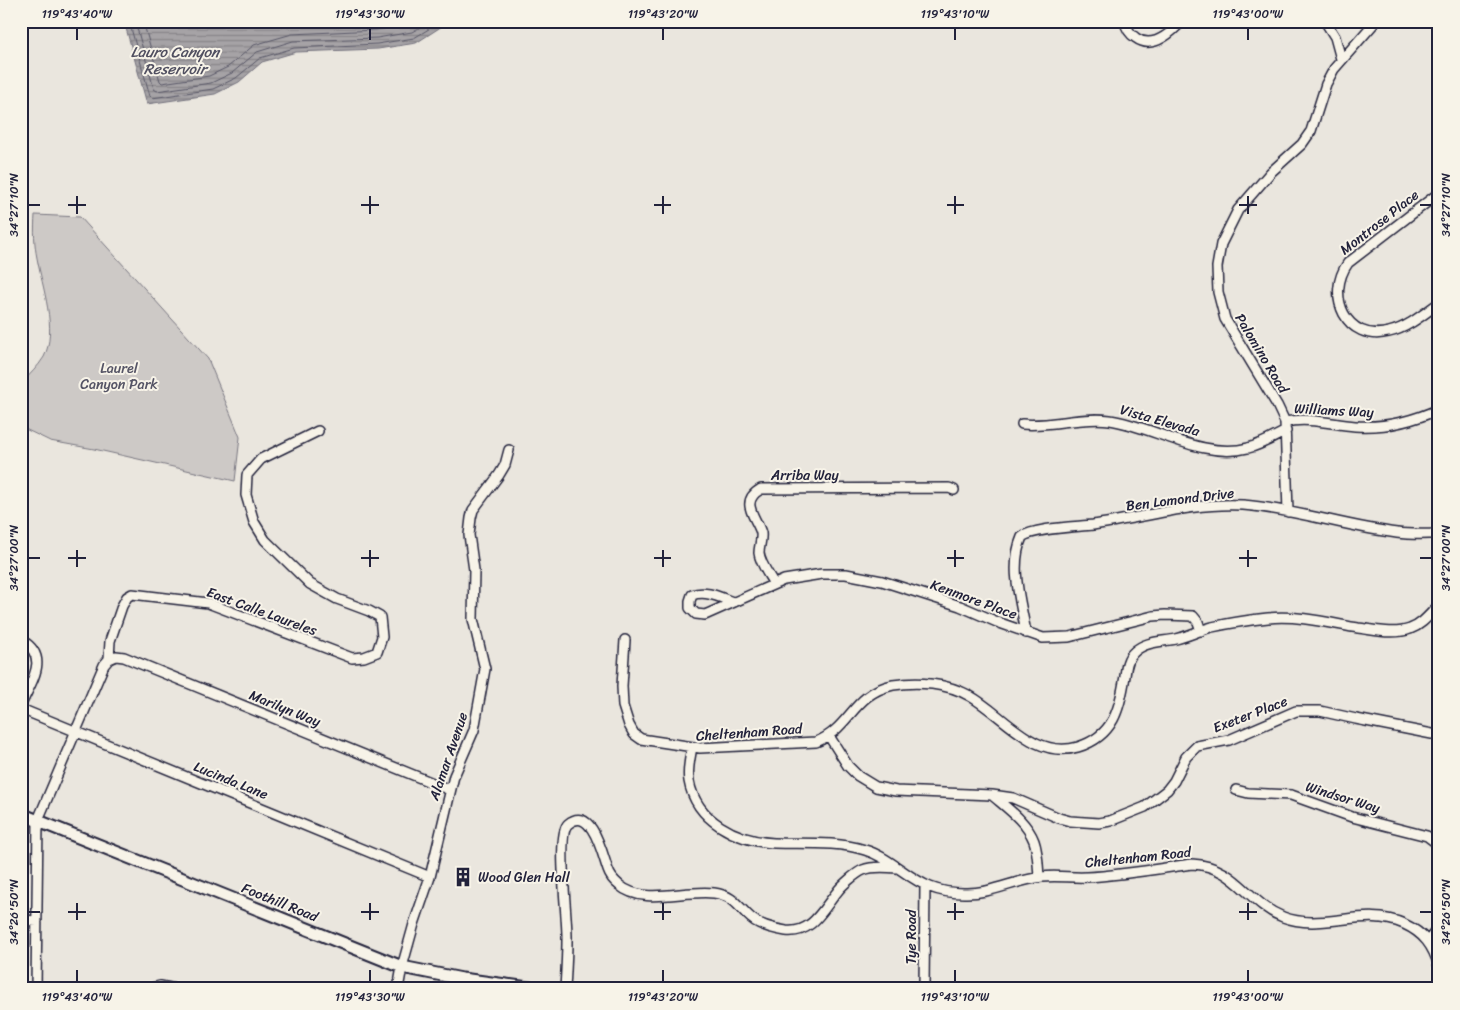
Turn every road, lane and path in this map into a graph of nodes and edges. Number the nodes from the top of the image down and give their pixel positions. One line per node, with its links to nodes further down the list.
1 (1125, 21): 2 (street)
2 (1182, 21)
3 (1325, 21): 5 (street)
4 (1376, 21): 5 (street, Palomino Road)
5 (1341, 59): 10 (street, Palomino Road)
6 (1439, 193): 7 (street, Montrose Place)
7 (1439, 303)
8 (1439, 409): 10 (street, Williams Way)
9 (1022, 424): 10 (street, Vista Elevada)
10 (1286, 426): 14 (street, Palomino Road)
11 (318, 431): 23 (street, East Calle Laureles)
12 (509, 450): 30 (street, Alamar Avenue)
13 (954, 490): 16 (street, Arriba Way)
14 (1288, 512): 15 (street, Ben Lomond Drive); 20 (street, Ben Lomond Drive)
15 (1439, 534)
16 (774, 584): 17 (street, Kenmore Place); 20 (street, Kenmore Place)
17 (733, 602)
18 (1439, 605): 19 (street, Cheltenham Road)
19 (1201, 631): 20 (street, Kenmore Place); 28 (street, Cheltenham Road)
20 (1026, 633)
21 (21, 640): 24 (street)
22 (625, 640): 29 (street)
23 (109, 659): 26 (street, East Calle Laureles); 30 (street, Marilyn Way)
24 (21, 705)
25 (21, 710): 26 (street, Lucinda Lane)
26 (76, 732): 34 (street, East Calle Laureles); 37 (street, Lucinda Lane)
27 (1432, 734): 32 (street, Exeter Place)
28 (828, 736): 29 (street, Cheltenham Road); 32 (street, Exeter Place)
29 (692, 747): 36 (street, Cheltenham Road)
30 (450, 790): 37 (street, Alamar Avenue)
31 (1236, 790): 35 (street, Windsor Way)
32 (992, 794): 38 (street)
33 (21, 814): 34 (main road, Foothill Road)
34 (38, 820): 41 (street, East Calle Laureles); 45 (main road, Foothill Road)
35 (1439, 845)
36 (900, 868): 39 (street, Cheltenham Road); 51 (street)
37 (430, 877): 45 (street, Alamar Avenue)
38 (1039, 877): 39 (street, Cheltenham Road); 43 (street, Cheltenham Road)
39 (925, 885): 52 (street, Tye Road)
40 (21, 920): 41 (street)
41 (37, 921): 46 (street, East Calle Laureles)
42 (1439, 926): 43 (street)
43 (1428, 942): 44 (street, Cheltenham Road)
44 (1439, 966)
45 (402, 967): 49 (street, Alamar Avenue); 50 (main road, Foothill Road)
46 (36, 989)
47 (147, 989): 48 (street)
48 (176, 989)
49 (398, 989)
50 (536, 989)
51 (565, 989)
52 (924, 989)

